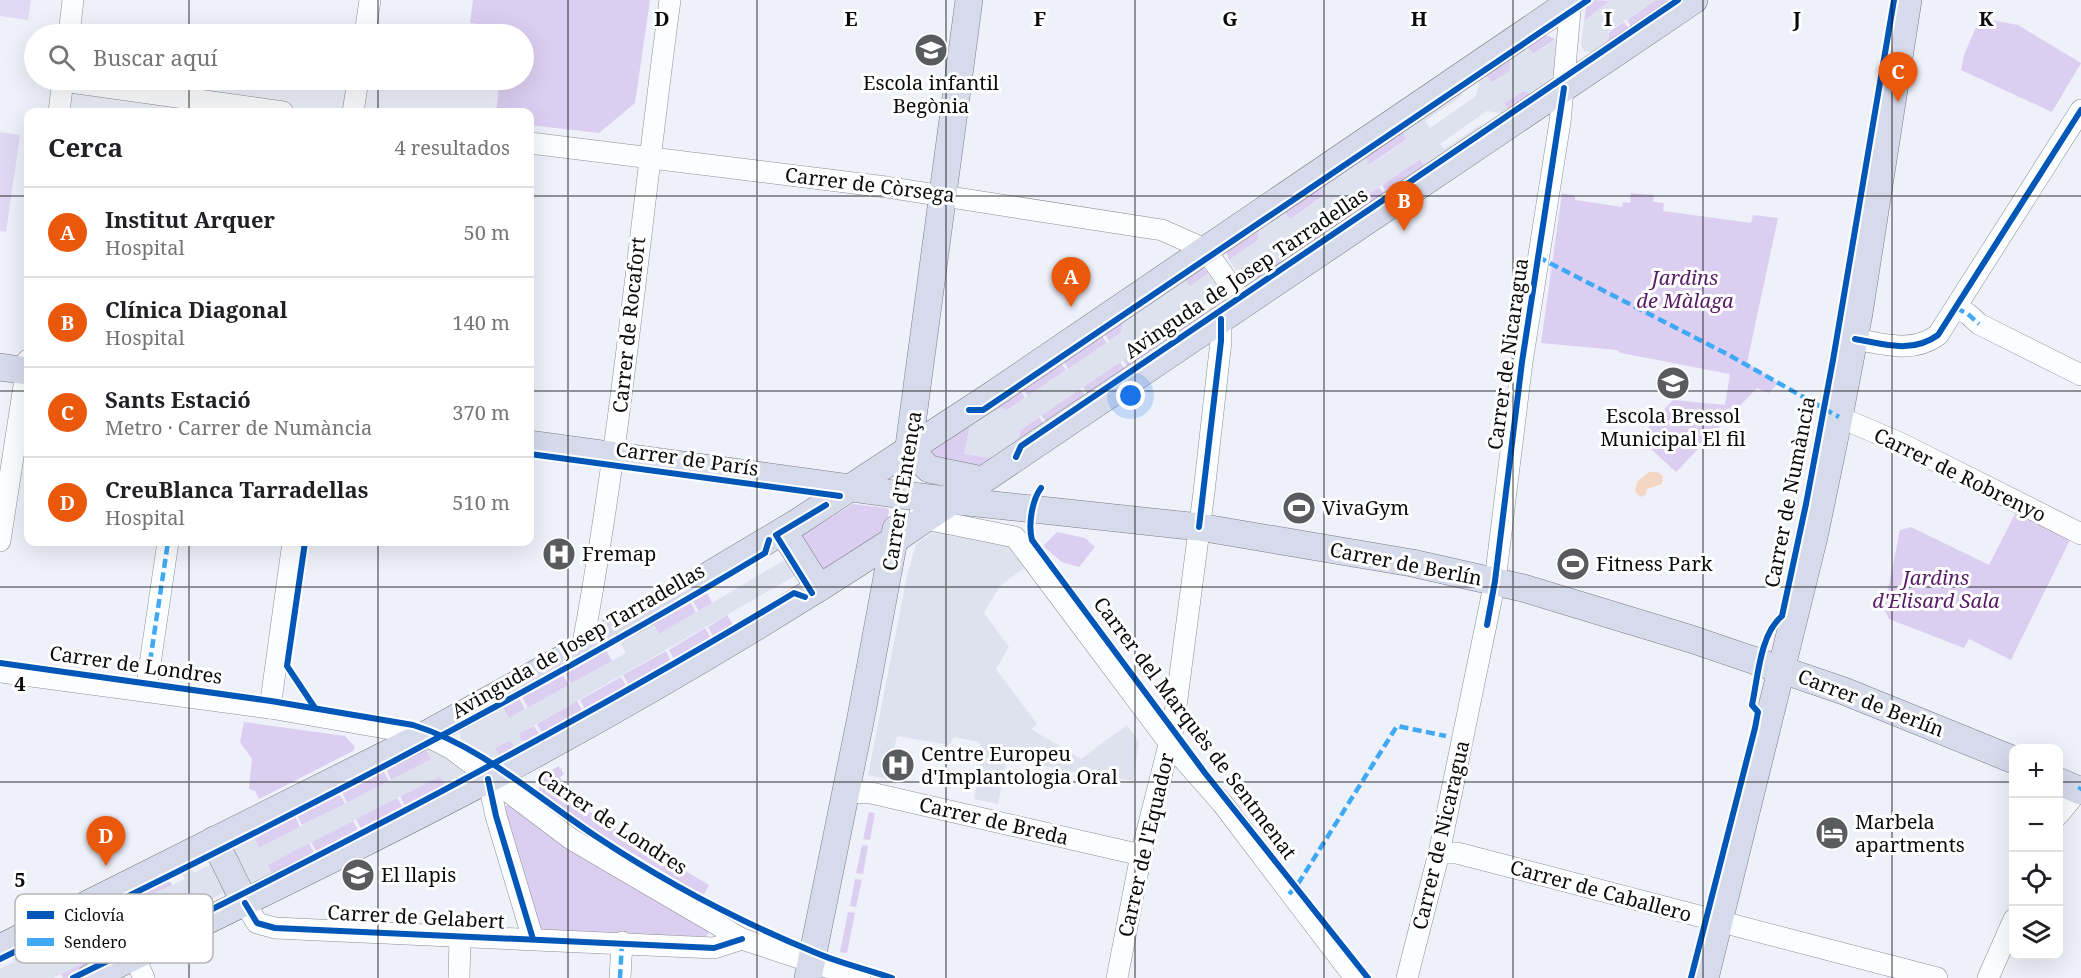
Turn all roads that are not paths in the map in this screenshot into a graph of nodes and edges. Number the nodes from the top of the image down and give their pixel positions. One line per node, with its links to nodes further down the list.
1 (73, 0): 8 (street)
2 (370, 0): 9 (street)
3 (670, 0): 19 (street, Carrer de Rocafort)
4 (969, 0): 20 (main road, Carrer d'Entença)
5 (1571, 0): 10 (street, Carrer de Nicaragua); 21 (main road, Avinguda de Josep Tarradellas)
6 (1694, 0): 10 (main road, Avinguda de Josep Tarradellas)
7 (1908, 0): 25 (main road, Carrer de Numància)
8 (70, 24)
9 (366, 24)
10 (1564, 88): 22 (main road, Avinguda de Josep Tarradellas); 49 (street, Carrer de Nicaragua)
11 (62, 90): 14 (street)
12 (132, 90): 15 (street)
13 (357, 90): 16 (street)
14 (60, 108)
15 (256, 108)
16 (354, 108)
17 (2080, 115): 23 (street)
18 (534, 144): 19 (street, Carrer de Còrsega)
19 (648, 158): 20 (street, Carrer de Còrsega); 33 (street, Carrer de Rocafort)
20 (943, 194): 21 (street, Carrer de Còrsega); 32 (main road, Carrer d'Entença)
21 (1205, 249): 22 (street); 32 (main road, Avinguda de Josep Tarradellas)
22 (1243, 303): 24 (main road, Avinguda de Josep Tarradellas)
23 (1956, 308): 25 (street); 28 (street)
24 (1221, 319): 34 (main road, Avinguda de Josep Tarradellas); 40 (street, Carrer de l'Equador)
25 (1855, 339): 30 (main road, Carrer de Numància)
26 (0, 367): 27 (main road)
27 (24, 367)
28 (2081, 375)
29 (24, 392): 45 (street)
30 (1839, 417): 42 (street, Carrer de Robrenyo); 53 (main road, Carrer de Numància)
31 (534, 445): 33 (main road, Carrer de París)
32 (909, 449): 34 (main road); 35 (main road, Avinguda de Josep Tarradellas); 36 (main road, Carrer d'Entença)
33 (614, 456): 35 (main road, Carrer de París); 52 (street, Carrer de Rocafort)
34 (982, 480): 37 (main road, Avinguda de Josep Tarradellas)
35 (852, 489): 36 (main road); 41 (main road, Avinguda de Josep Tarradellas)
36 (902, 495): 37 (main road); 39 (street); 44 (main road, Carrer d'Entença)
37 (952, 501): 38 (main road, Carrer de Berlín); 39 (main road, Avinguda de Josep Tarradellas)
38 (1030, 508): 40 (main road, Carrer de Berlín); 43 (street)
39 (926, 519): 43 (street); 44 (main road, Avinguda de Josep Tarradellas)
40 (1199, 527): 49 (main road, Carrer de Berlín); 58 (street, Carrer de l'Equador)
41 (783, 531): 51 (main road); 52 (main road, Avinguda de Josep Tarradellas)
42 (2081, 534)
43 (1015, 537): 58 (street, Carrer del Marquès de Sentmenat)
44 (894, 540): 48 (main road, Avinguda de Josep Tarradellas); 50 (main road, Carrer d'Entença)
45 (0, 541)
46 (167, 546): 55 (street)
47 (292, 546): 56 (street)
48 (849, 569): 50 (main road); 51 (main road, Avinguda de Josep Tarradellas)
49 (1495, 581): 53 (main road, Carrer de Berlín); 65 (street, Carrer de Nicaragua)
50 (887, 584): 62 (main road, Carrer d'Entença)
51 (819, 588): 60 (main road, Avinguda de Josep Tarradellas)
52 (582, 649): 57 (main road, Avinguda de Josep Tarradellas)
53 (1781, 669): 59 (main road, Carrer de Berlín); 70 (main road, Carrer de Numància)
54 (0, 672): 55 (street, Carrer de Londres)
55 (146, 691): 56 (street, Carrer de Londres)
56 (270, 708): 57 (street, Carrer de Londres)
57 (425, 735): 60 (street, Carrer de Londres); 64 (main road, Avinguda de Josep Tarradellas)
58 (1170, 744): 66 (street, Carrer de l'Equador); 85 (street, Carrer del Marquès de Sentmenat)
59 (2009, 758)
60 (488, 779): 68 (main road, Avinguda de Josep Tarradellas); 73 (street); 74 (street, Carrer de Londres)
61 (2075, 787): 63 (street)
62 (846, 792): 66 (street, Carrer de Breda); 79 (main road, Carrer d'Entença)
63 (2063, 806)
64 (214, 840): 67 (main road, Avinguda de Josep Tarradellas); 68 (main road)
65 (1439, 853): 70 (street, Carrer de Caballero); 86 (street, Carrer de Nicaragua)
66 (1141, 855): 84 (street, Carrer de l'Equador)
67 (107, 894)
68 (245, 903): 69 (main road, Avinguda de Josep Tarradellas); 72 (street, Carrer de Gelabert)
69 (213, 922)
70 (1720, 923): 87 (main road, Carrer de Numància); 88 (street, Carrer de Caballero)
71 (2009, 928): 89 (street)
72 (460, 936): 73 (street, Carrer de Gelabert); 81 (street)
73 (533, 939): 76 (street, Carrer de Gelabert)
74 (742, 939): 76 (street, Carrer de Gelabert); 79 (street, Carrer de Londres)
75 (15, 940): 77 (main road, Avinguda de Josep Tarradellas)
76 (622, 942): 82 (street)
77 (0, 948)
78 (139, 967): 80 (main road, Avinguda de Josep Tarradellas)
79 (810, 971): 83 (street, Carrer de Londres)
80 (90, 978)
81 (459, 978)
82 (621, 978)
83 (860, 978)
84 (1117, 978)
85 (1355, 978)
86 (1407, 978)
87 (1705, 978)
88 (1937, 978)
89 (1988, 978)

